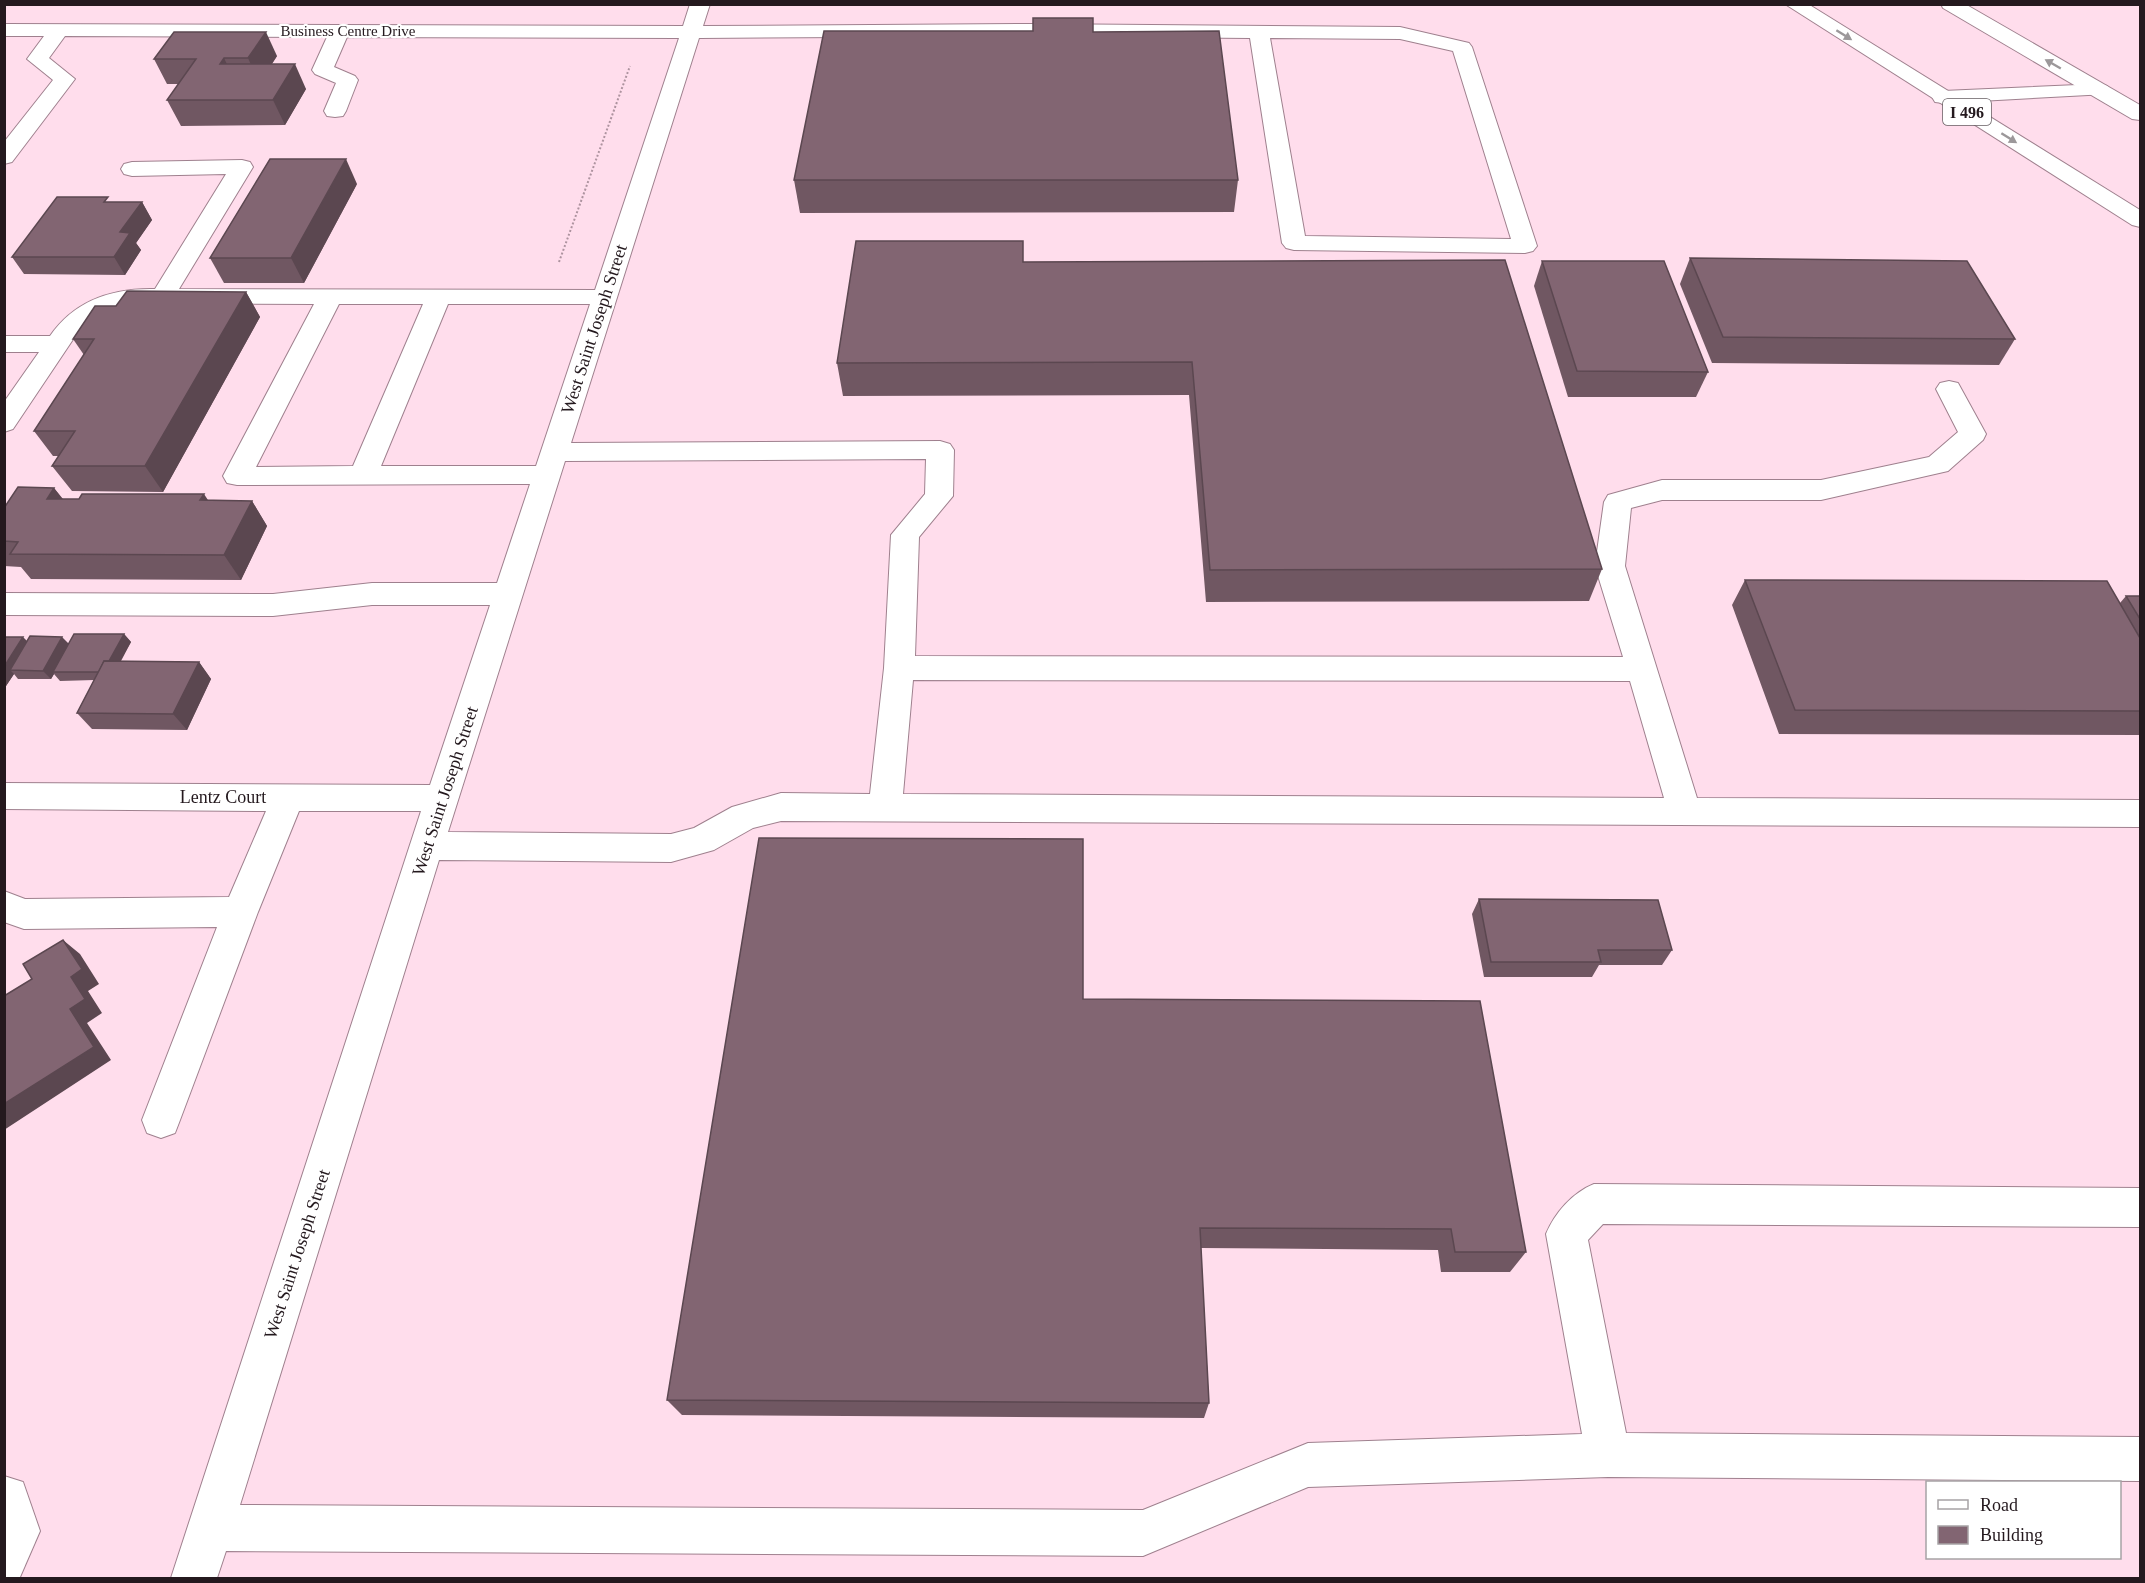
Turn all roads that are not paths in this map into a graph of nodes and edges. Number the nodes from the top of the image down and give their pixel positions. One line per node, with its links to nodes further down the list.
1 (1794, 4): 11 (main road, I 496, one-way to 11)
2 (1950, 4): 10 (main road, one-way to 2)
3 (188, 10): 7 (main road)
4 (695, 18): 8 (main road, Business Centre Drive); 9 (main road, Business Centre Drive); 20 (main road, West Saint Joseph Street)
5 (4, 30): 6 (main road, Business Centre Drive)
6 (58, 30): 7 (main road, Business Centre Drive); 14 (main road)
7 (171, 30): 8 (main road, Business Centre Drive)
8 (340, 31): 12 (main road)
9 (1259, 32): 9 (main road, Business Centre Drive)
10 (2100, 90): 11 (main road); 13 (main road)
11 (1943, 97): 16 (main road, I 496, one-way to 16)
12 (335, 111)
13 (2140, 114)
14 (4, 157)
15 (132, 169): 17 (main road)
16 (2140, 220)
17 (162, 297): 18 (main road); 22 (main road)
18 (330, 297): 19 (main road); 26 (main road)
19 (439, 297): 20 (main road); 26 (main road)
20 (606, 297): 25 (main road, West Saint Joseph Street)
21 (4, 344): 22 (main road)
22 (57, 344): 24 (main road)
23 (1949, 389): 30 (main road)
24 (4, 423)
25 (551, 464): 26 (main road); 27 (main road, West Saint Joseph Street); 29 (main road)
26 (363, 476)
27 (508, 594): 28 (main road); 33 (main road, West Saint Joseph Street)
28 (4, 604)
29 (899, 668): 30 (main road); 34 (main road)
30 (1642, 669): 35 (main road)
31 (5, 796): 32 (main road, Lentz Court)
32 (288, 797): 33 (main road, Lentz Court); 39 (main road)
33 (442, 798): 37 (main road, West Saint Joseph Street)
34 (885, 807): 35 (main road); 37 (main road)
35 (1685, 812): 36 (main road)
36 (2140, 814)
37 (427, 846): 45 (main road, West Saint Joseph Street)
38 (4, 906): 39 (main road)
39 (240, 912): 40 (main road)
40 (161, 1120)
41 (2140, 1207): 42 (main road)
42 (1608, 1455): 43 (main road); 45 (main road)
43 (2140, 1459)
44 (4, 1498): 46 (main road)
45 (210, 1528): 47 (main road, West Saint Joseph Street)
46 (4, 1561)
47 (194, 1578)

